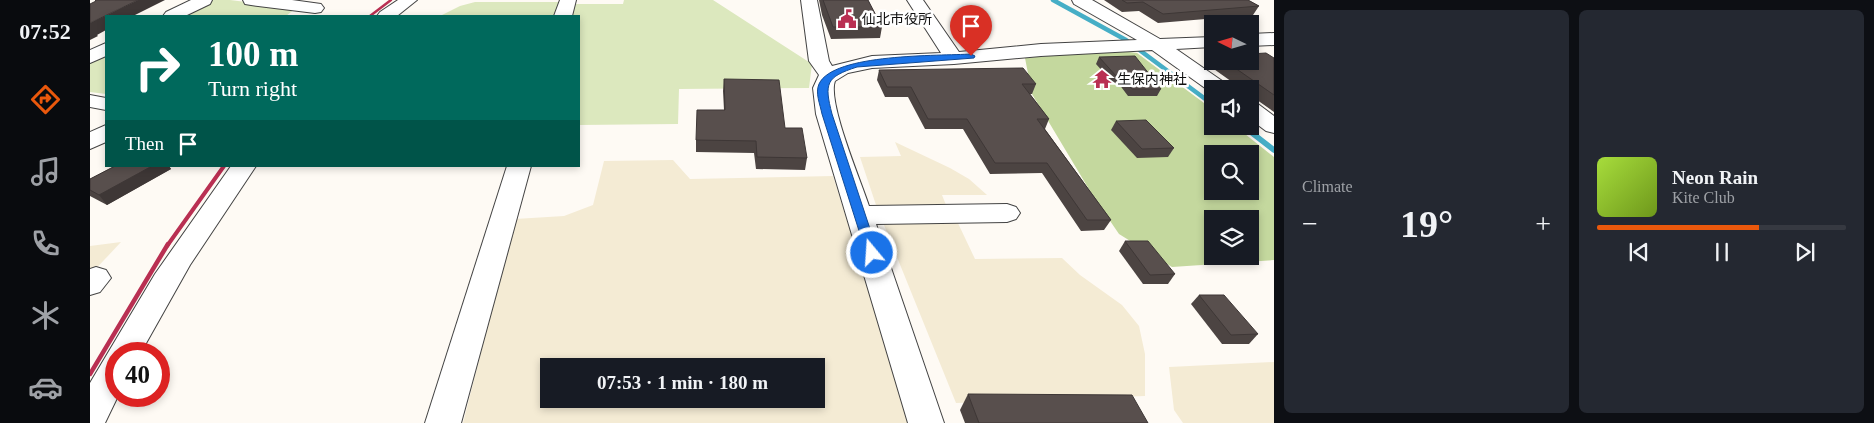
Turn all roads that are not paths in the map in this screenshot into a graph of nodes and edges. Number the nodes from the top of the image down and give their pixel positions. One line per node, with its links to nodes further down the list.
1 (204, 0): 9 (street)
2 (251, 0): 8 (street)
3 (409, 0): 10 (street)
4 (568, 0): 11 (street)
5 (809, 0): 19 (street)
6 (915, 0): 18 (street)
7 (1080, 0): 15 (street)
8 (315, 8)
9 (174, 15)
10 (387, 15)
11 (563, 15)
12 (1274, 39): 13 (street)
13 (1259, 40)
14 (1204, 42): 15 (street)
15 (1157, 45): 18 (street); 20 (street)
16 (105, 50): 17 (street)
17 (90, 57)
18 (954, 58): 19 (street)
19 (829, 76): 30 (street)
20 (1208, 80)
21 (90, 101): 22 (street)
22 (105, 104)
23 (1259, 115): 24 (street)
24 (1274, 126)
25 (105, 133): 26 (street)
26 (90, 142)
27 (243, 167): 31 (street)
28 (519, 167): 34 (street)
29 (1007, 213): 30 (street)
30 (860, 215): 35 (street)
31 (130, 342)
32 (105, 388): 33 (street)
33 (90, 416)
34 (442, 423)
35 (926, 423)

